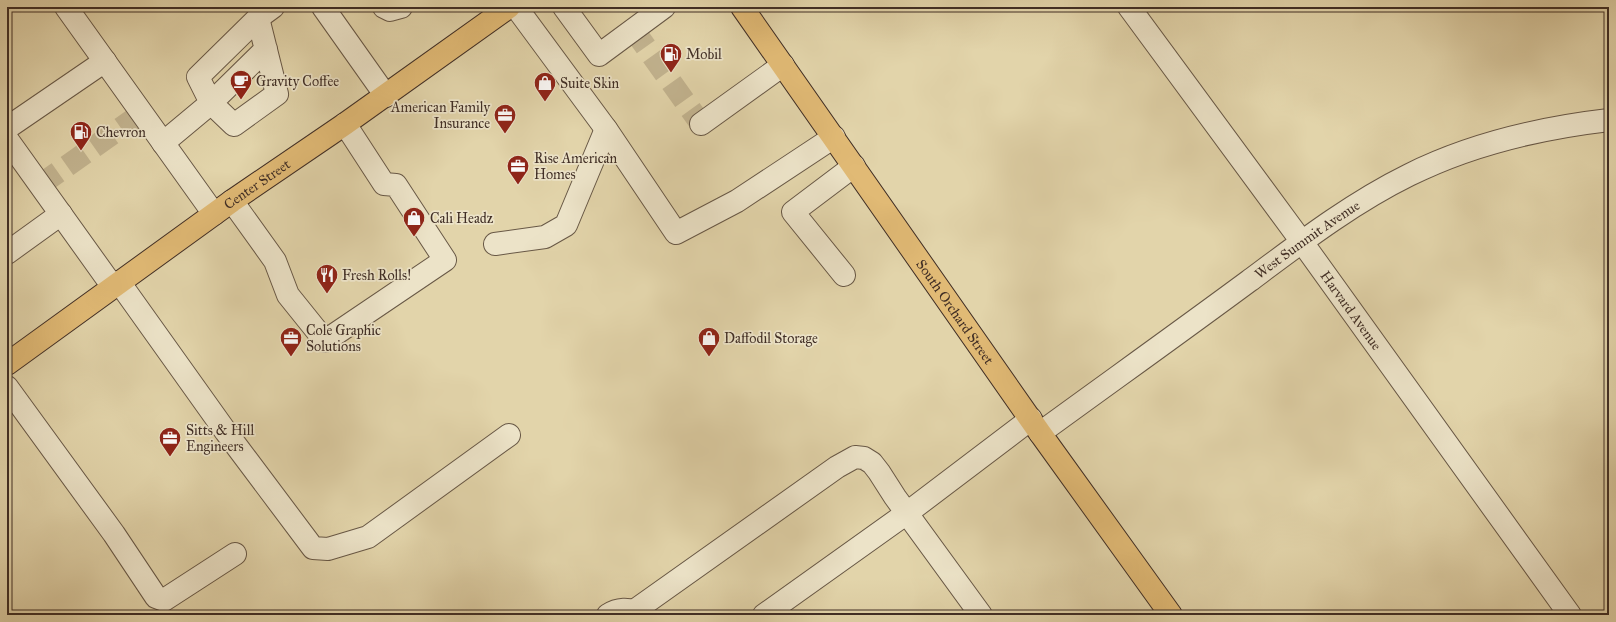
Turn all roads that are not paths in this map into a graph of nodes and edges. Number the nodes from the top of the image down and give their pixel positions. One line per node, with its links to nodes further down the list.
1 (66, 7): 13 (street)
2 (324, 7): 15 (street)
3 (384, 7): 4 (street)
4 (401, 7)
5 (509, 7): 15 (main road, Center Street)
6 (516, 7): 21 (street)
7 (564, 7): 10 (street)
8 (742, 7): 14 (main road, South Orchard Street)
9 (1129, 7): 29 (street, Harvard Avenue)
10 (651, 11)
11 (265, 13): 12 (street); 16 (street)
12 (266, 49): 16 (street); 16 (street)
13 (105, 61): 20 (street); 24 (street)
14 (783, 65): 19 (street); 22 (main road, South Orchard Street)
15 (386, 96): 18 (main road, Center Street)
16 (211, 103): 24 (street)
17 (1609, 120): 29 (street, West Summit Avenue)
18 (346, 124): 26 (main road, Center Street); 26 (street)
19 (701, 124)
20 (7, 128)
21 (606, 129): 22 (street); 30 (street)
22 (834, 136): 25 (main road, South Orchard Street)
23 (7, 139): 27 (street)
24 (163, 142): 28 (street)
25 (854, 166): 32 (street); 36 (main road, South Orchard Street)
26 (232, 201): 28 (main road, Center Street)
27 (61, 214): 31 (street); 33 (street)
28 (214, 214): 33 (main road, Center Street)
29 (1302, 242): 36 (street, West Summit Avenue); 45 (street, Harvard Avenue)
30 (495, 244)
31 (7, 253)
32 (844, 275)
33 (116, 284): 34 (main road, Center Street); 37 (street)
34 (7, 364)
35 (7, 387): 39 (street)
36 (1036, 426): 38 (street, West Summit Avenue); 44 (main road, South Orchard Street)
37 (509, 434)
38 (907, 513): 40 (street); 42 (street, West Summit Avenue); 43 (street)
39 (234, 554)
40 (636, 613): 41 (street)
41 (608, 615)
42 (764, 615)
43 (981, 615)
44 (1171, 615)
45 (1570, 615)

